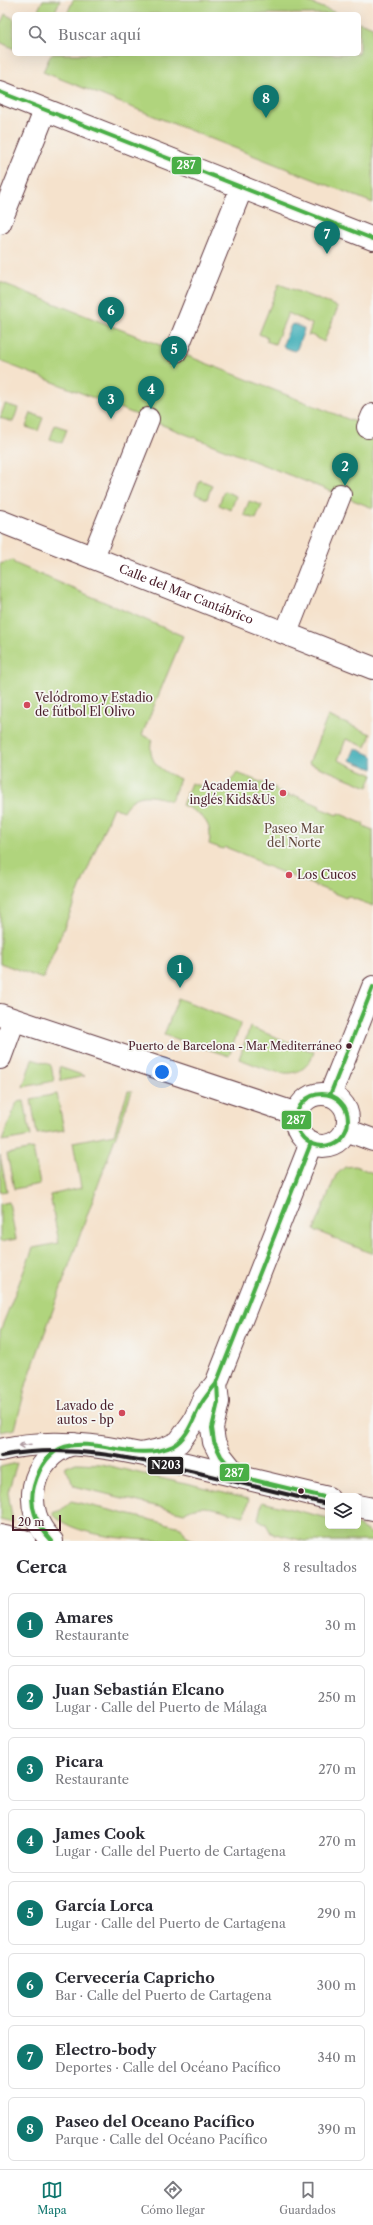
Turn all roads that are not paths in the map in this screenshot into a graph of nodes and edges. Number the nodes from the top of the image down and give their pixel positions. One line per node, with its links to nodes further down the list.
1 (0, 92): 2 (street)
2 (45, 111): 3 (street); 4 (street)
3 (242, 187): 5 (street); 6 (street)
4 (0, 223)
5 (373, 240)
6 (176, 351)
7 (148, 419): 10 (street)
8 (340, 495): 11 (street)
9 (0, 521): 10 (street, Calle del Mar Cantábrico)
10 (93, 557): 11 (street, Calle del Mar Cantábrico)
11 (286, 633): 12 (street, Calle del Mar Cantábrico)
12 (373, 668)
13 (373, 988): 16 (street)
14 (7, 1017): 15 (street); 17 (street)
15 (0, 1058)
16 (330, 1095): 17 (street); 18 (street)
17 (297, 1114): 20 (street)
18 (346, 1130): 19 (street); 20 (street)
19 (373, 1140)
20 (311, 1143): 21 (street)
21 (216, 1384): 24 (street); 25 (street)
22 (78, 1443): 23 (street, one-way to 23); 24 (street); 31 (street)
23 (0, 1450)
24 (141, 1454): 25 (street)
25 (237, 1476): 26 (street)
26 (325, 1497)
27 (361, 1507): 28 (street)
28 (373, 1509)
29 (0, 1536): 30 (street)
30 (24, 1541)
31 (52, 1541)

